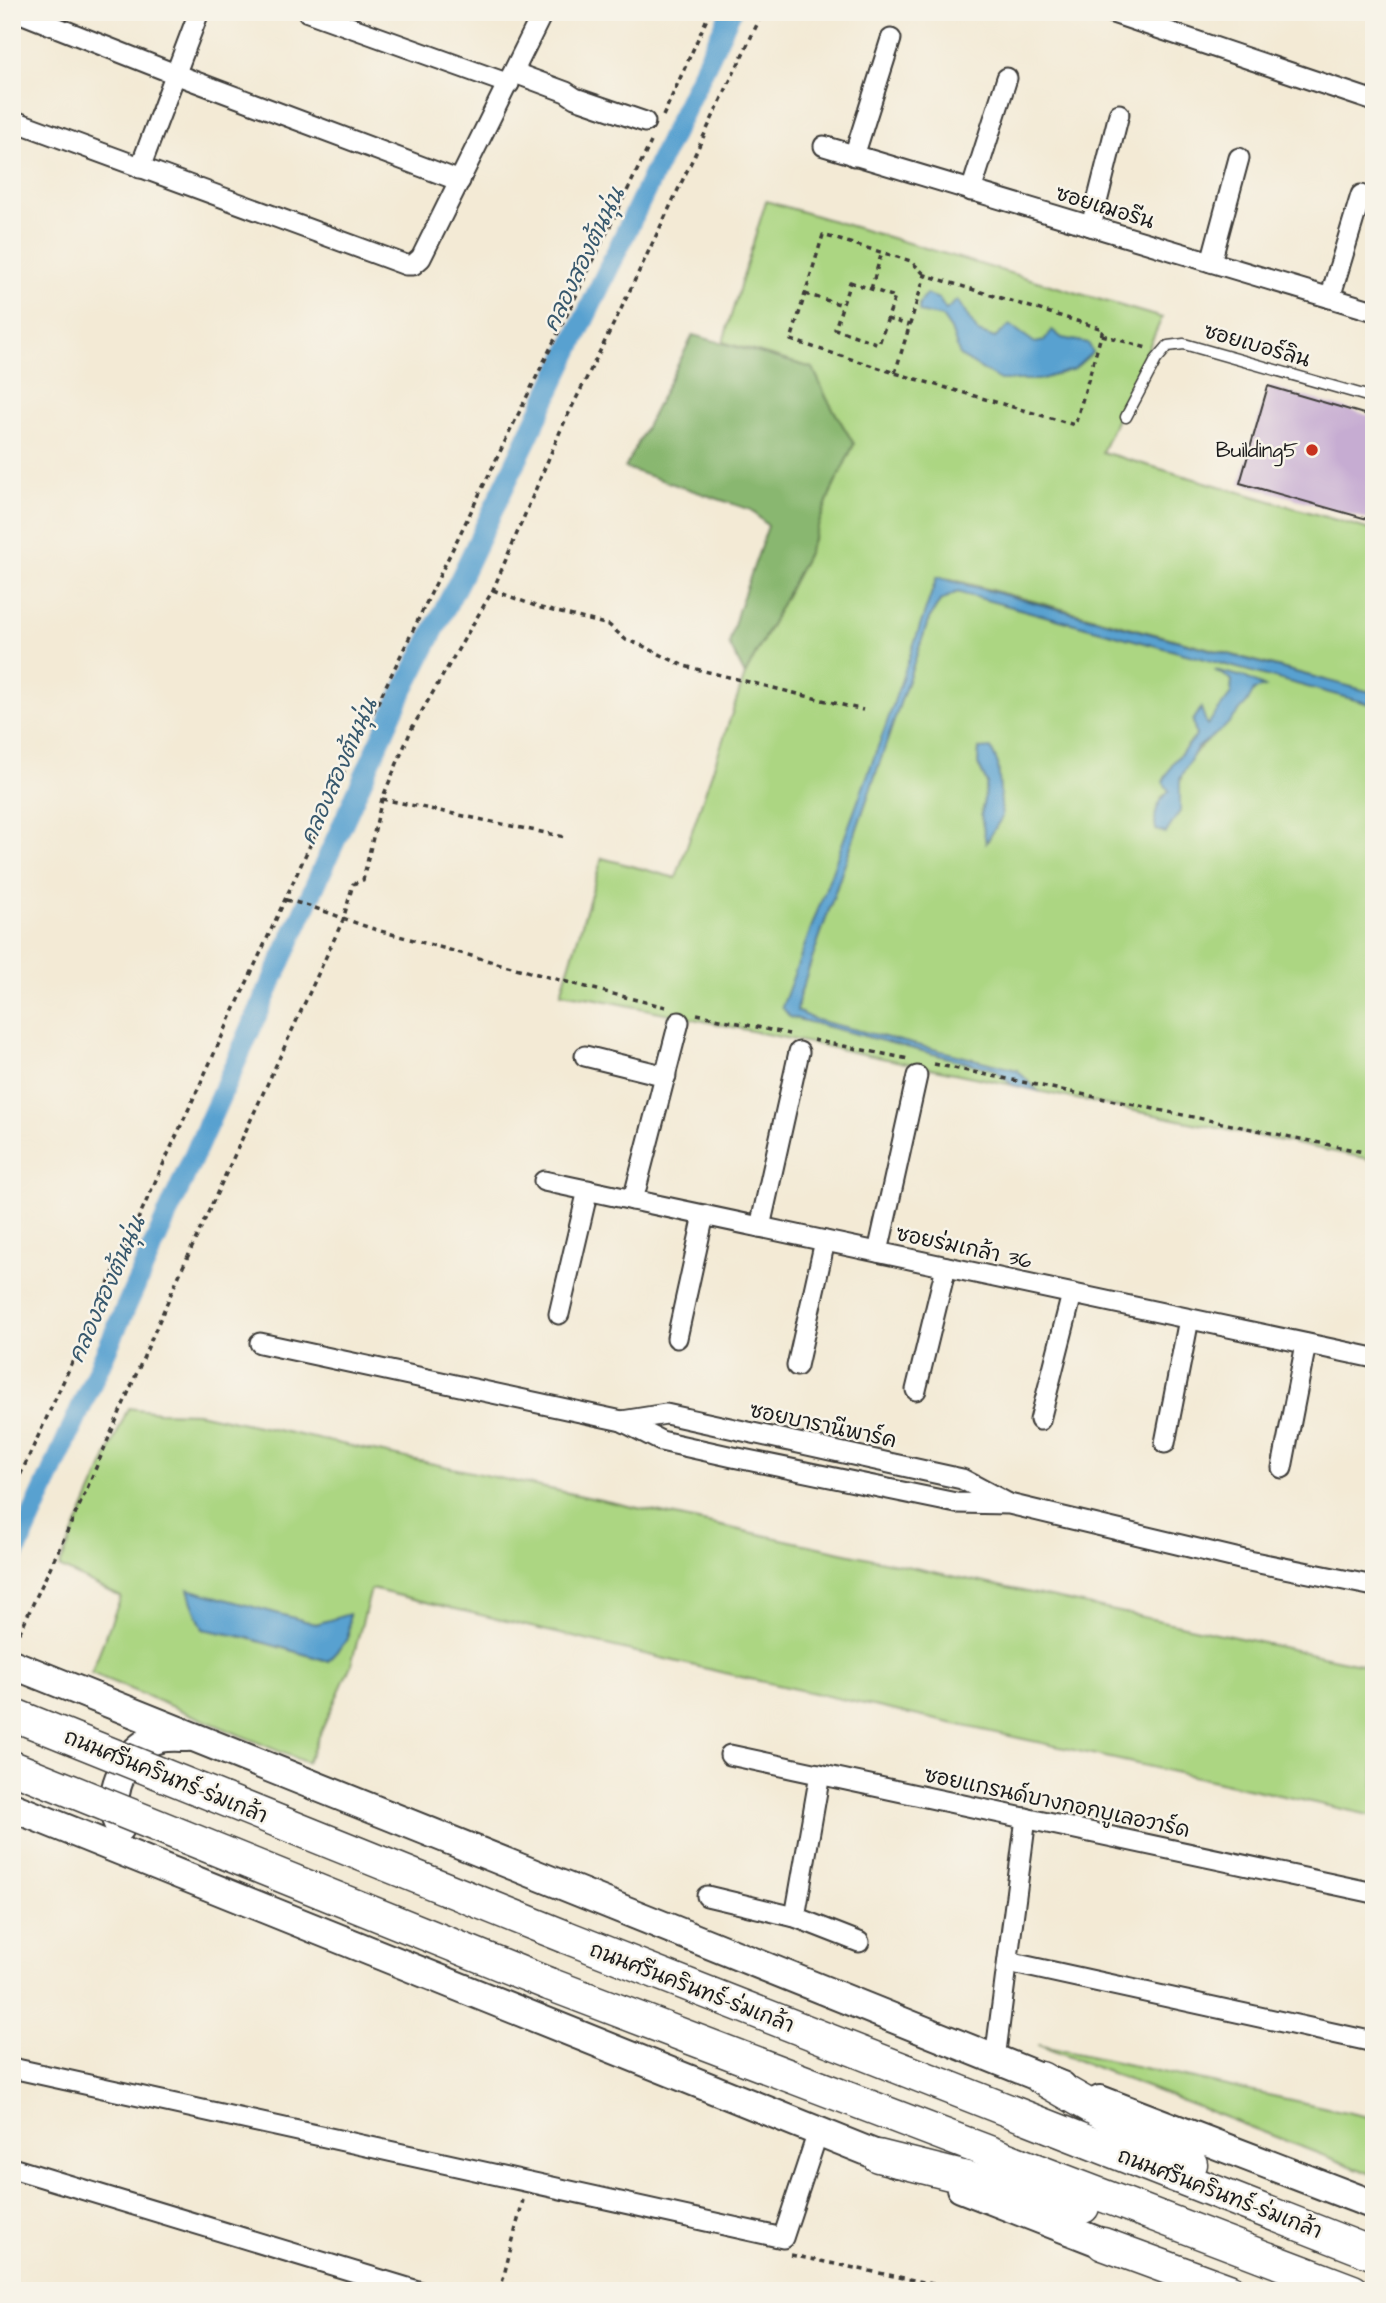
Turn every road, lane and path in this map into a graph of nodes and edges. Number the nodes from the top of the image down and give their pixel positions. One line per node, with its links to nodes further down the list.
1 (18, 12): 9 (street)
2 (199, 12): 9 (street)
3 (308, 12): 10 (street)
4 (544, 12): 10 (street)
5 (710, 12): 15 (path)
6 (763, 12): 39 (path)
7 (1110, 12): 12 (street)
8 (891, 39): 17 (street)
9 (175, 74): 19 (street); 20 (street)
10 (512, 78): 15 (street); 20 (street)
11 (1007, 78): 21 (street)
12 (1374, 101)
13 (1119, 114): 23 (street)
14 (12, 120): 19 (street)
15 (652, 129): 43 (path)
16 (824, 146): 17 (street, ซอยเฌอรีน)
17 (854, 156): 21 (street, ซอยเฌอรีน)
18 (1239, 158): 25 (street)
19 (140, 168): 20 (street)
20 (460, 181)
21 (971, 191): 23 (street, ซอยเฌอรีน)
22 (1361, 195): 29 (street)
23 (1091, 226): 25 (street, ซอยเฌอรีน)
24 (882, 252): 26 (path); 27 (path); 28 (path)
25 (1211, 262): 29 (street, ซอยเฌอรีน)
26 (925, 275): 33 (path); 34 (path)
27 (871, 289): 30 (path); 32 (path)
28 (805, 294): 30 (path); 36 (path)
29 (1330, 298): 31 (street, ซอยเฌอรีน)
30 (843, 305): 32 (path)
31 (1374, 311)
32 (887, 319): 33 (path)
33 (909, 325): 36 (path)
34 (1102, 335): 35 (path); 36 (path)
35 (1163, 353): 37 (lane, ซอยเบอร์ลิน); 38 (lane)
36 (895, 373)
37 (1374, 398)
38 (1126, 417)
39 (493, 590): 40 (path); 41 (path)
40 (863, 710)
41 (382, 799): 42 (path); 44 (path)
42 (565, 837)
43 (286, 900): 44 (path); 73 (path)
44 (343, 920): 45 (path); 76 (path)
45 (681, 1014): 46 (path); 50 (street)
46 (789, 1035)
47 (800, 1045): 49 (path); 56 (street)
48 (585, 1056): 50 (street)
49 (916, 1066): 51 (path); 58 (street)
50 (666, 1076): 54 (street)
51 (1374, 1154)
52 (544, 1181): 53 (street, ซอยร่มเกล้า 36)
53 (589, 1190): 54 (street, ซอยร่มเกล้า 36); 61 (street)
54 (633, 1200): 55 (street, ซอยร่มเกล้า 36)
55 (704, 1215): 56 (street, ซอยร่มเกล้า 36); 63 (street)
56 (760, 1227): 57 (street, ซอยร่มเกล้า 36)
57 (825, 1241): 58 (street, ซอยร่มเกล้า 36); 67 (street)
58 (878, 1252): 59 (street, ซอยร่มเกล้า 36)
59 (946, 1267): 60 (street, ซอยร่มเกล้า 36); 68 (street)
60 (1072, 1294): 62 (street, ซอยร่มเกล้า 36); 69 (street)
61 (559, 1314)
62 (1189, 1319): 65 (street, ซอยร่มเกล้า 36); 71 (street)
63 (677, 1338)
64 (260, 1343): 70 (street, ซอยบารานีพาร์ค)
65 (1306, 1344): 66 (street, ซอยร่มเกล้า 36); 72 (street)
66 (1374, 1358)
67 (797, 1366)
68 (916, 1390)
69 (1041, 1420)
70 (622, 1421): 74 (street, ซอยบารานีพาร์ค); 74 (street, ซอยบารานีพาร์ค)
71 (1165, 1443)
72 (1282, 1468)
73 (12, 1493)
74 (1009, 1504): 75 (street, ซอยบารานีพาร์ค)
75 (1374, 1586)
76 (12, 1647)
77 (12, 1664): 79 (main road, ถนนศรีนครินทร์-ร่มเกล้า)
78 (12, 1714): 100 (main road, ถนนศรีนครินทร์-ร่มเกล้า, bridge)
79 (188, 1737): 85 (main road); 92 (main road, ถนนศรีนครินทร์-ร่มเกล้า)
80 (730, 1755): 82 (street, ซอยแกรนด์บางกอกบูเลอวาร์ด)
81 (12, 1767): 101 (main road, ถนนศรีนครินทร์-ร่มเกล้า, bridge)
82 (820, 1774): 84 (street, ซอยแกรนด์บางกอกบูเลอวาร์ด); 88 (street)
83 (12, 1807): 85 (main road)
84 (1026, 1818): 86 (street, ซอยแกรนด์บางกอกบูเลอวาร์ด); 90 (street)
85 (145, 1859): 95 (main road)
86 (1374, 1893)
87 (707, 1896): 88 (street)
88 (795, 1917): 89 (street)
89 (859, 1942)
90 (1008, 1962): 91 (street); 92 (street)
91 (1374, 2042)
92 (995, 2059): 94 (main road, ถนนศรีนครินทร์-ร่มเกล้า)
93 (12, 2068): 95 (street)
94 (1041, 2077): 99 (main road, ถนนศรีนครินทร์-ร่มเกล้า); 100 (main road)
95 (818, 2132): 96 (main road)
96 (878, 2156): 101 (main road); 102 (main road)
97 (12, 2168): 105 (street)
98 (523, 2200): 106 (path)
99 (1374, 2205)
100 (1300, 2224): 104 (main road, ถนนศรีนครินทร์-ร่มเกล้า)
101 (1214, 2239): 110 (main road, ถนนศรีนครินทร์-ร่มเกล้า)
102 (1104, 2244): 108 (main road); 109 (main road)
103 (779, 2252): 107 (path)
104 (1374, 2255)
105 (418, 2291)
106 (500, 2291)
107 (967, 2291)
108 (1215, 2291)
109 (1231, 2291)
110 (1353, 2291)

